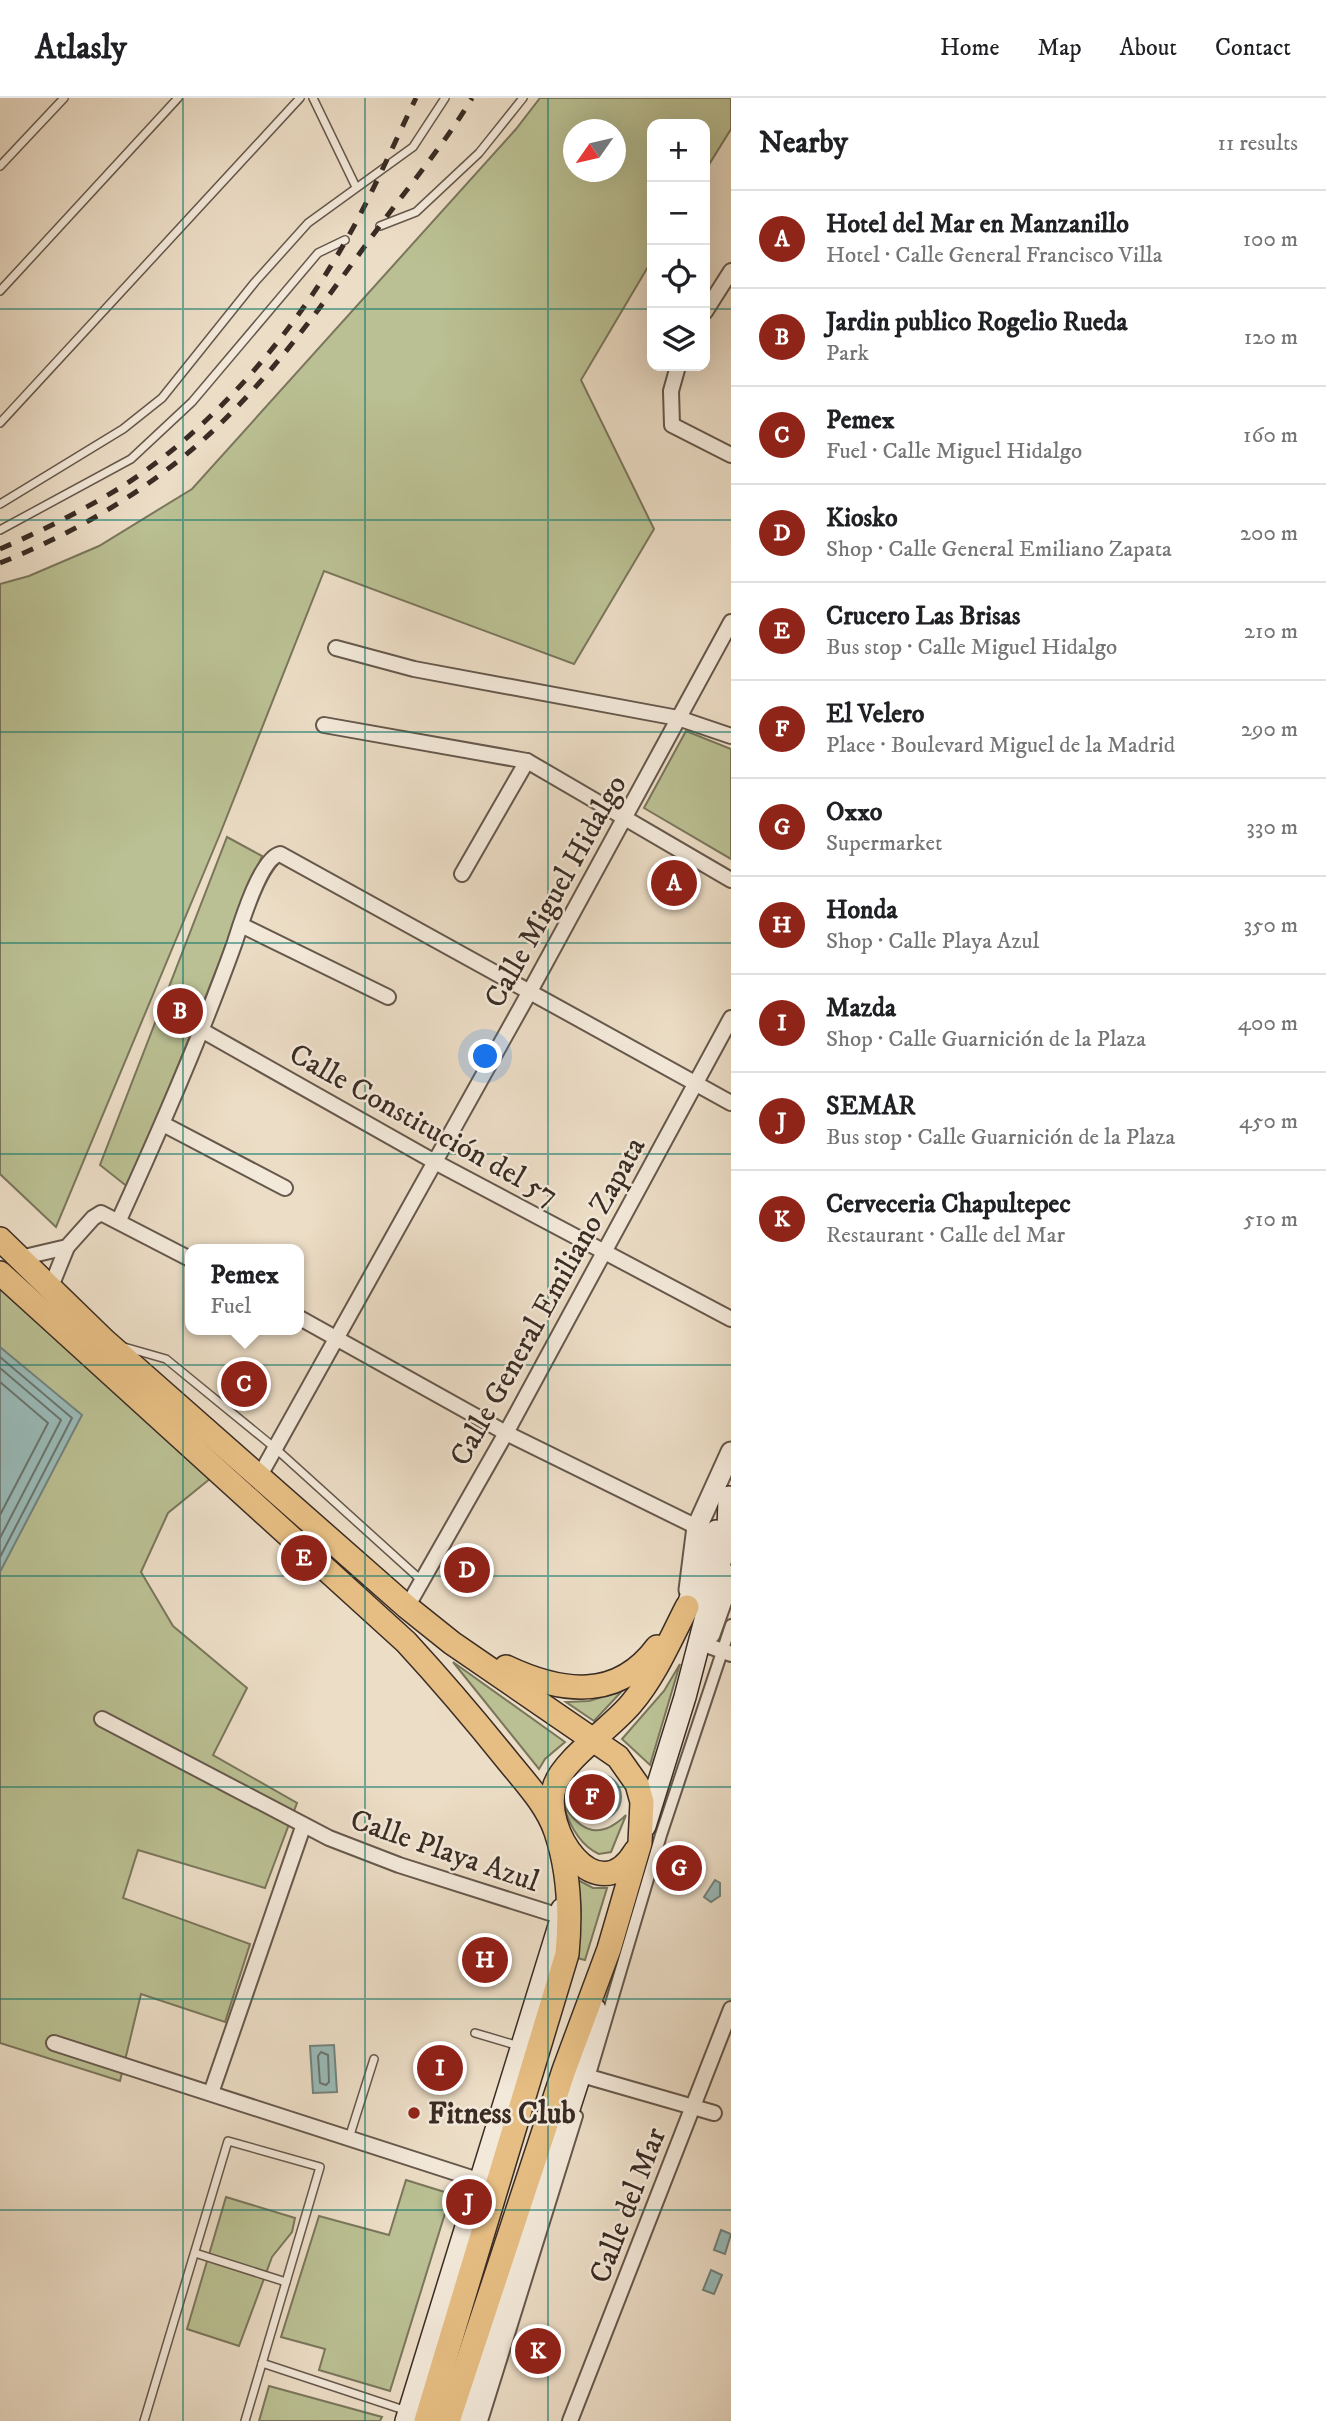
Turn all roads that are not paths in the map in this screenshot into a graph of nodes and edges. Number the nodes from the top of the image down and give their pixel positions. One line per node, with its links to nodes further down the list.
1 (64, 98): 7 (lane)
2 (178, 98): 12 (lane)
3 (300, 98): 15 (lane)
4 (313, 98): 8 (lane)
5 (445, 98): 8 (lane)
6 (523, 98): 9 (lane)
7 (0, 166)
8 (356, 187): 17 (lane)
9 (380, 226)
10 (345, 240): 18 (lane)
11 (731, 271): 13 (street)
12 (0, 291)
13 (708, 308)
14 (677, 371): 16 (street)
15 (0, 423)
16 (731, 455)
17 (0, 504)
18 (0, 530)
19 (731, 622): 21 (street, Calle Miguel Hidalgo)
20 (336, 648): 21 (street)
21 (678, 718): 23 (street); 25 (street, Calle Miguel Hidalgo)
22 (324, 725): 24 (street)
23 (731, 736)
24 (527, 761): 25 (street); 26 (street)
25 (625, 815): 27 (street); 29 (street, Calle Miguel Hidalgo)
26 (462, 874)
27 (731, 880)
28 (241, 925): 29 (street); 30 (street); 32 (street)
29 (529, 993): 33 (street); 36 (street, Calle Miguel Hidalgo)
30 (388, 997)
31 (731, 1018): 33 (street, Calle General Emiliano Zapata)
32 (203, 1031): 35 (street); 36 (street, Calle Constitución del 57)
33 (696, 1085): 34 (street); 41 (street, Calle General Emiliano Zapata)
34 (731, 1103)
35 (163, 1124): 37 (street); 38 (street)
36 (435, 1162): 41 (street, Calle Constitución del 57); 48 (street, Calle Miguel Hidalgo)
37 (285, 1188)
38 (119, 1220): 40 (street); 42 (street)
39 (0, 1239): 43 (main road)
40 (67, 1247): 43 (street); 45 (street)
41 (604, 1254): 46 (street, Calle Constitución del 57); 50 (street, Calle General Emiliano Zapata)
42 (185, 1256)
43 (20, 1258): 45 (main road)
44 (0, 1273): 67 (main road)
45 (50, 1289): 49 (main road)
46 (731, 1319)
47 (304, 1320): 48 (street)
48 (337, 1338): 50 (street); 51 (street, Calle Miguel Hidalgo)
49 (105, 1341): 51 (lane); 53 (main road)
50 (506, 1433): 55 (street); 57 (street, Calle General Emiliano Zapata)
51 (275, 1448): 53 (street, Calle Miguel Hidalgo); 57 (lane)
52 (731, 1452): 55 (street)
53 (259, 1477): 58 (main road)
54 (730, 1495): 59 (main road); 63 (main road)
55 (696, 1527): 59 (street)
56 (731, 1575): 62 (street)
57 (421, 1580): 58 (street, Calle General Emiliano Zapata)
58 (407, 1607): 61 (main road)
59 (687, 1607): 61 (main road); 65 (main road)
60 (731, 1625): 62 (street)
61 (452, 1643): 65 (main road)
62 (720, 1650): 63 (street); 75 (street)
63 (685, 1697): 68 (main road)
64 (102, 1719): 66 (street, Calle Playa Azul)
65 (597, 1740): 67 (main road); 68 (main road)
66 (303, 1826): 69 (street, Calle Playa Azul); 76 (street)
67 (556, 1830): 68 (main road); 69 (main road)
68 (640, 1843): 75 (main road)
69 (566, 1918): 73 (main road); 84 (main road)
70 (731, 2009): 77 (street, Calle del Mar)
71 (475, 2033): 73 (lane)
72 (54, 2043): 76 (street)
73 (523, 2047): 80 (main road)
74 (374, 2059): 79 (lane)
75 (578, 2074): 77 (street); 84 (main road); 87 (main road); 88 (street)
76 (211, 2093): 79 (street)
77 (694, 2106): 78 (street); 89 (street, Calle del Mar)
78 (714, 2113)
79 (349, 2138): 80 (street)
80 (481, 2181): 84 (main road)
81 (195, 2253): 82 (lane); 82 (lane); 85 (lane)
82 (286, 2282): 83 (lane)
83 (262, 2363): 84 (lane); 86 (lane)
84 (427, 2418)
85 (144, 2421)
86 (245, 2421)
87 (468, 2421)
88 (482, 2421)
89 (570, 2421)

